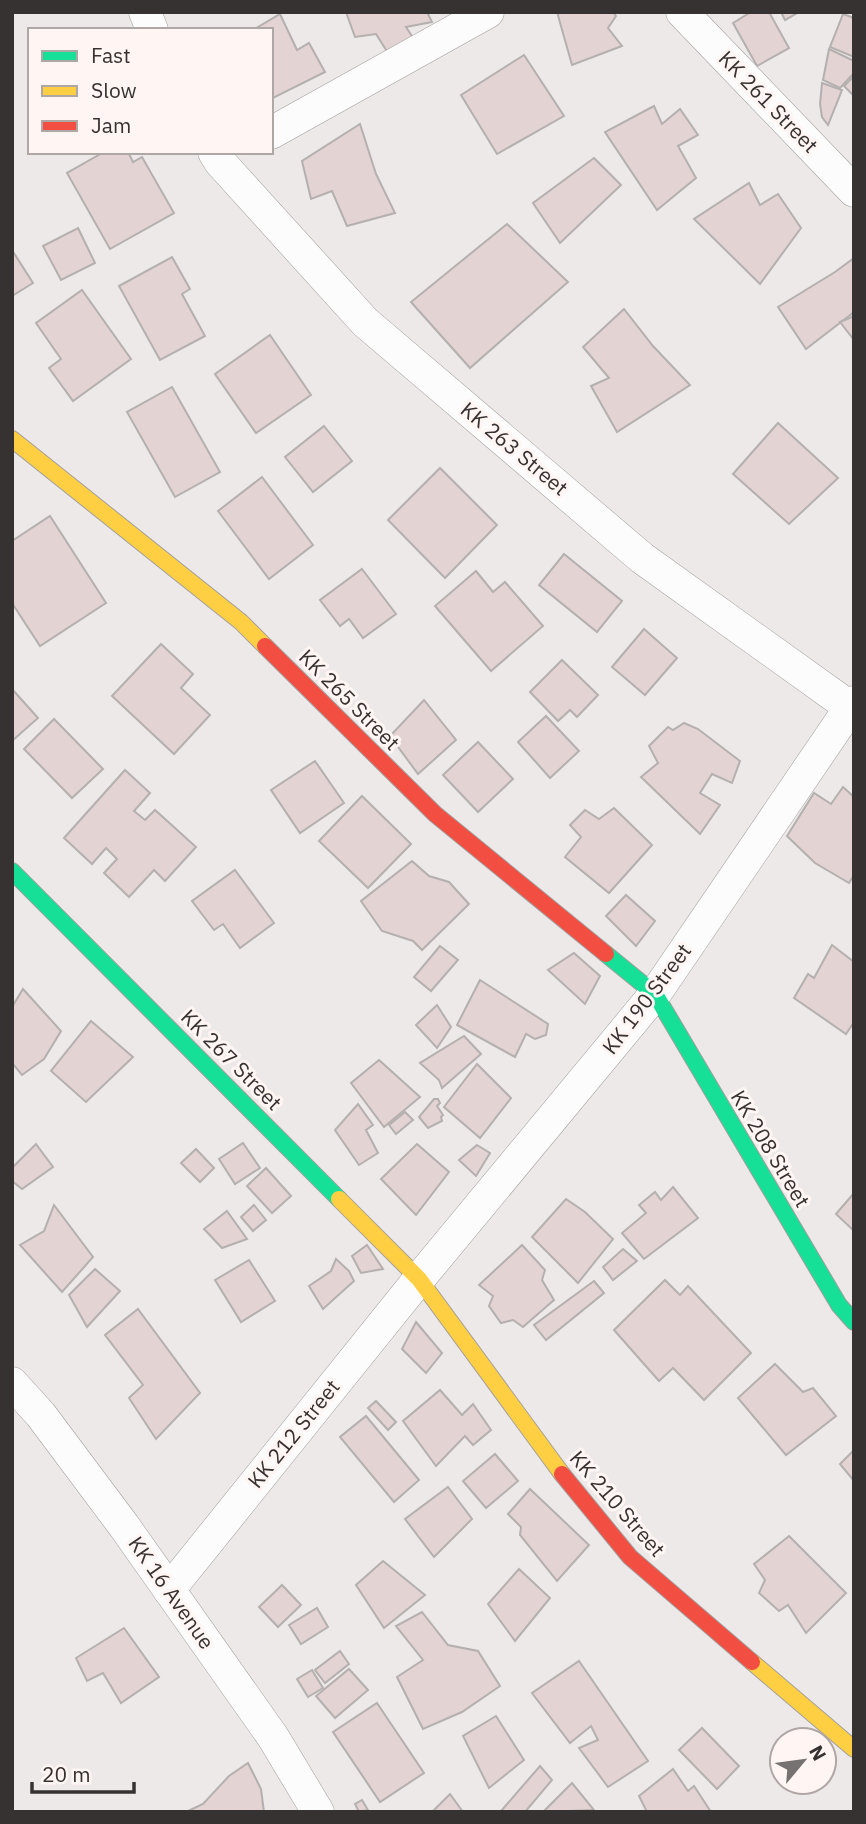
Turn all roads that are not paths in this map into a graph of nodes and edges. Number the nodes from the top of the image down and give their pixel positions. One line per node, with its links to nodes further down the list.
1 (488, 12): 3 (street)
2 (682, 12): 5 (street, KK 261 Street)
3 (273, 132)
4 (224, 156): 7 (street, KK 263 Street)
5 (854, 191)
6 (12, 439): 9 (street, KK 265 Street)
7 (853, 706): 9 (street, KK 190 Street)
8 (12, 871): 10 (street, KK 267 Street)
9 (654, 994): 10 (street, KK 190 Street); 11 (street, KK 208 Street)
10 (419, 1279): 13 (street, KK 212 Street); 14 (street, KK 210 Street)
11 (854, 1322)
12 (12, 1383): 13 (street, KK 16 Avenue)
13 (169, 1590): 15 (street, KK 16 Avenue)
14 (854, 1749)
15 (317, 1812)

